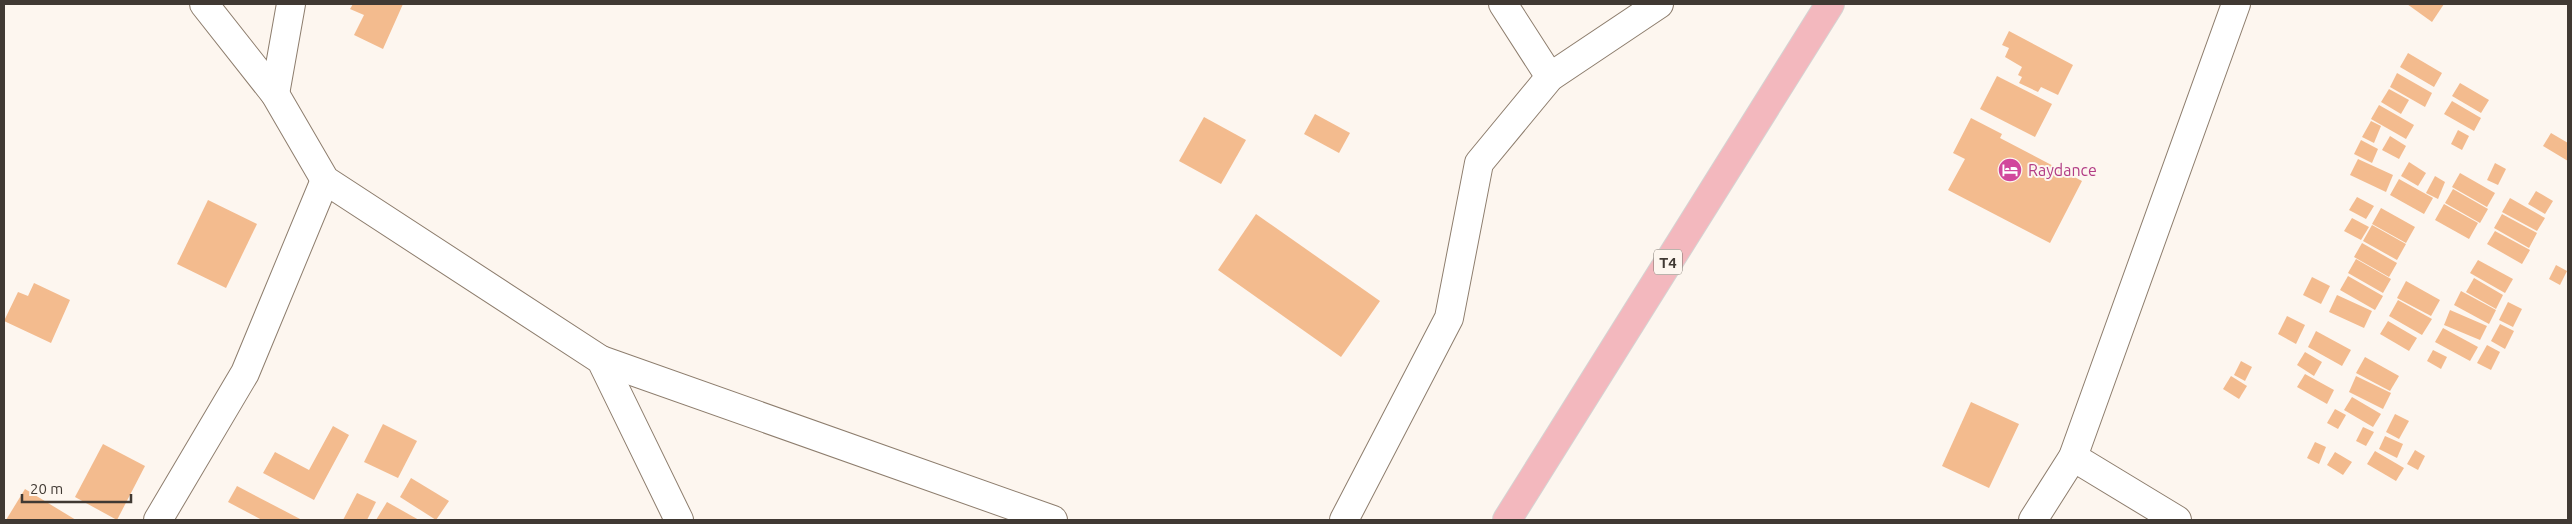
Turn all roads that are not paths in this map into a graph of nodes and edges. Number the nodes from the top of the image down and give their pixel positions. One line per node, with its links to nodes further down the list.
1 (204, 4): 8 (street)
2 (291, 4): 8 (street)
3 (1502, 4): 7 (street)
4 (1659, 4): 7 (street)
5 (1830, 4): 16 (highway, T4)
6 (2236, 4): 11 (street)
7 (1550, 77): 15 (street)
8 (275, 94): 9 (street)
9 (326, 180): 10 (street); 12 (street)
10 (601, 360): 13 (street); 14 (street)
11 (2073, 457): 17 (street); 18 (street)
12 (158, 520)
13 (679, 520)
14 (1053, 520)
15 (1344, 520)
16 (1507, 520)
17 (2033, 520)
18 (2177, 520)

